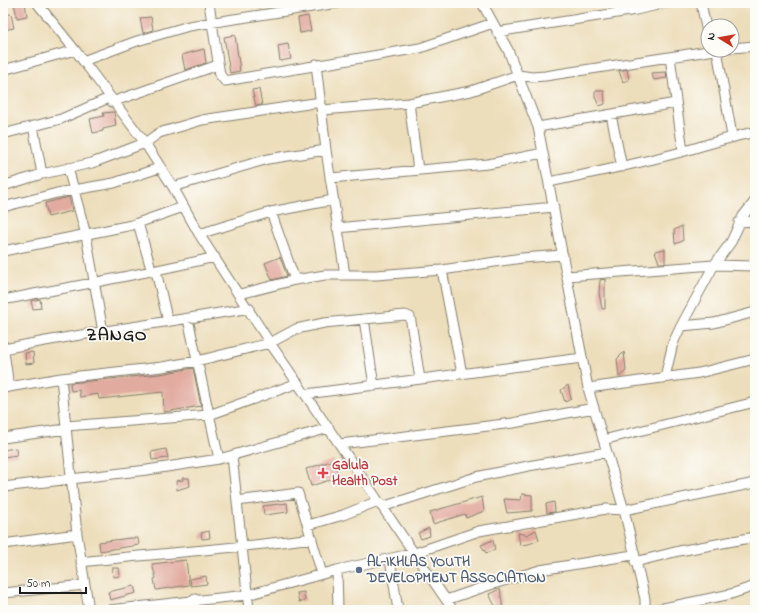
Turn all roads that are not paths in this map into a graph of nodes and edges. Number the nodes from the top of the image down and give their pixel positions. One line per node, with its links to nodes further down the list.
1 (37, 3): 13 (street)
2 (209, 3): 9 (street)
3 (338, 3): 9 (street)
4 (482, 3): 10 (street)
5 (666, 3): 7 (street)
6 (701, 3): 8 (street)
7 (648, 5): 10 (street)
8 (704, 18)
9 (212, 22): 17 (street); 19 (street)
10 (495, 28): 18 (street); 21 (street)
11 (755, 46): 12 (street)
12 (740, 47)
13 (75, 50): 17 (street); 20 (street)
14 (700, 52): 15 (street)
15 (670, 57): 21 (street); 24 (street)
16 (715, 58): 31 (street)
17 (83, 61): 22 (street)
18 (316, 64): 19 (street); 25 (street)
19 (218, 65): 22 (street)
20 (3, 70)
21 (518, 75): 23 (street); 28 (street)
22 (111, 100): 27 (street); 32 (street)
23 (409, 103): 25 (street); 39 (street)
24 (676, 103): 26 (street); 34 (street)
25 (322, 106): 32 (street); 33 (street)
26 (611, 115): 28 (street); 36 (street)
27 (33, 126): 30 (street); 40 (street)
28 (538, 127): 35 (street)
29 (755, 132): 31 (street)
30 (3, 134)
31 (732, 136): 34 (street)
32 (144, 143): 37 (street); 38 (street)
33 (326, 150): 41 (street); 44 (street)
34 (683, 152): 36 (street)
35 (543, 153): 39 (street); 42 (street)
36 (622, 167): 42 (street)
37 (68, 168): 40 (street); 45 (street)
38 (159, 168): 44 (street); 45 (street)
39 (418, 170): 41 (street)
40 (42, 174): 43 (street)
41 (330, 178): 46 (street)
42 (549, 182): 50 (street)
43 (3, 186)
44 (173, 187): 49 (street)
45 (74, 191): 48 (street); 57 (street)
46 (333, 200): 51 (street); 55 (street)
47 (755, 201): 53 (street)
48 (3, 207)
49 (183, 207): 54 (street); 56 (street)
50 (554, 208): 55 (street); 59 (street)
51 (271, 212): 56 (street); 67 (street)
52 (755, 221): 53 (street)
53 (739, 222): 61 (street)
54 (138, 223): 57 (street); 64 (street)
55 (338, 228): 65 (street)
56 (199, 234): 60 (street)
57 (86, 235): 58 (street); 68 (street)
58 (3, 251)
59 (563, 255): 63 (street); 66 (street)
60 (214, 256): 64 (street); 69 (street)
61 (714, 265): 62 (street); 66 (street); 76 (street)
62 (755, 266)
63 (442, 270): 65 (street); 83 (street)
64 (154, 272): 68 (street); 75 (street)
65 (345, 275): 67 (street)
66 (567, 276): 80 (street)
67 (295, 280): 69 (street)
68 (95, 281): 70 (street); 77 (street)
69 (240, 294): 71 (street)
70 (3, 300)
71 (249, 308): 73 (street); 78 (street)
72 (755, 312): 76 (street)
73 (188, 319): 75 (street); 82 (street)
74 (364, 319): 78 (street); 86 (street); 88 (street)
75 (168, 322): 77 (street)
76 (681, 326): 84 (street)
77 (103, 332): 79 (street)
78 (270, 343): 82 (street); 87 (street)
79 (3, 347): 89 (street)
80 (582, 358): 83 (street); 90 (street)
81 (755, 359): 84 (street)
82 (197, 362): 85 (street); 94 (street)
83 (462, 374): 86 (street)
84 (664, 377): 90 (street)
85 (61, 378): 89 (street); 95 (street)
86 (420, 379): 88 (street)
87 (298, 383): 91 (street); 94 (street)
88 (374, 386): 91 (street)
89 (6, 388)
90 (588, 388): 93 (street)
91 (306, 394): 96 (street)
92 (755, 402): 98 (street)
93 (594, 408): 98 (street); 99 (street)
94 (209, 415): 95 (street); 102 (street)
95 (66, 427): 97 (street); 103 (street)
96 (329, 428): 99 (street); 101 (street)
97 (3, 438)
98 (603, 440): 100 (street)
99 (340, 444): 107 (street)
100 (607, 452): 107 (street); 108 (street)
101 (232, 456): 102 (street); 106 (street)
102 (219, 459): 103 (street)
103 (72, 479): 105 (street); 110 (street)
104 (755, 483): 108 (street)
105 (3, 487)
106 (237, 501): 109 (street); 114 (street)
107 (380, 504): 109 (street); 115 (street)
108 (624, 510): 115 (street); 117 (street)
109 (308, 525): 112 (street)
110 (77, 534): 113 (street); 118 (street)
111 (755, 537): 117 (street)
112 (312, 538): 114 (street); 120 (street)
113 (3, 544)
114 (242, 548): 118 (street); 124 (street)
115 (415, 553): 116 (street); 126 (street)
116 (390, 558): 119 (street); 133 (street)
117 (634, 559): 126 (street); 135 (street)
118 (81, 562): 121 (street)
119 (337, 570): 120 (street); 132 (street)
120 (322, 574): 124 (street)
121 (85, 585): 123 (street); 128 (street)
122 (755, 586): 136 (street)
123 (3, 593)
124 (247, 595): 125 (street); 131 (street)
125 (195, 599): 127 (street); 130 (street)
126 (446, 600): 134 (street)
127 (146, 608): 129 (street)
128 (88, 610)
129 (109, 610)
130 (196, 610)
131 (249, 610)
132 (338, 610)
133 (398, 610)
134 (453, 610)
135 (645, 610)
136 (654, 610)

